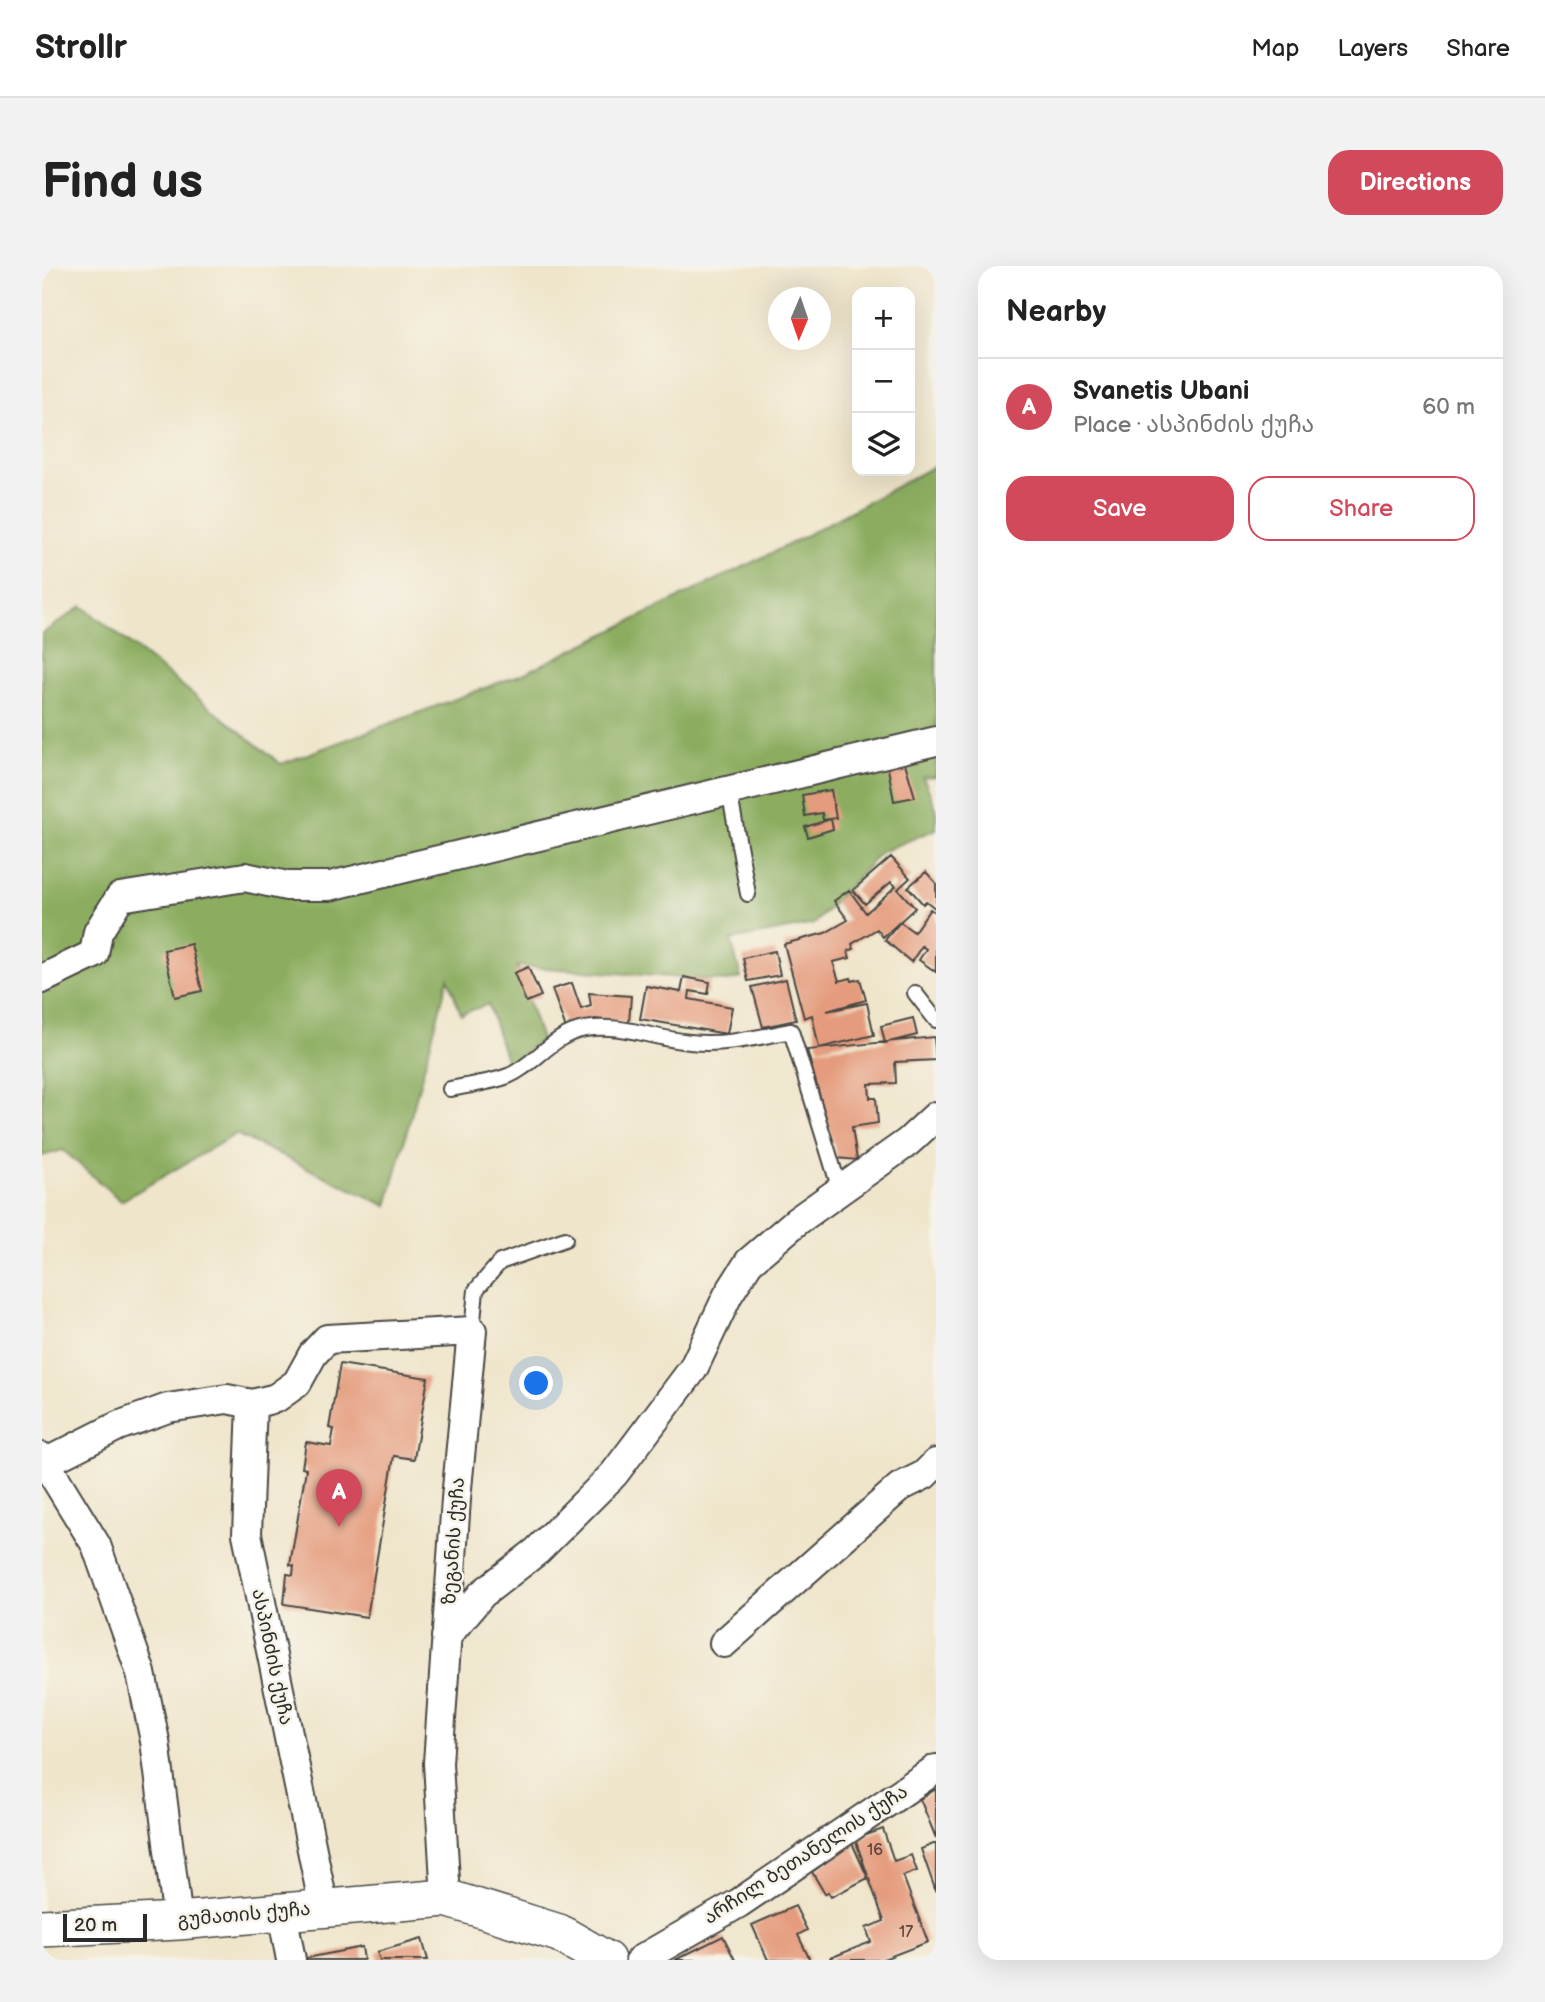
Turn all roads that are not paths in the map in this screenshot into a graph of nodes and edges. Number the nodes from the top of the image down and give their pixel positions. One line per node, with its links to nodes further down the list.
1 (936, 741): 2 (street)
2 (729, 790): 3 (lane); 4 (street)
3 (748, 894)
4 (42, 979)
5 (915, 993): 6 (lane)
6 (936, 1020)
7 (450, 1089): 9 (lane)
8 (936, 1116): 9 (street)
9 (840, 1190): 15 (street)
10 (565, 1238): 11 (lane, ზეგანის ქუჩა)
11 (472, 1331): 12 (street); 15 (street, ზეგანის ქუჩა)
12 (253, 1404): 13 (street); 19 (street, ასპინძის ქუჩა)
13 (43, 1460): 21 (street)
14 (932, 1474): 16 (street)
15 (446, 1637): 18 (street, ზეგანის ქუჩა)
16 (724, 1643)
17 (936, 1769): 25 (street, არჩილ ბეთანელის ქუჩა)
18 (446, 1898): 19 (street, გუმათის ქუჩა); 24 (street)
19 (324, 1908): 20 (street, გუმათის ქუჩა)
20 (282, 1912): 21 (street, გუმათის ქუჩა); 23 (street)
21 (178, 1921): 22 (street, გუმათის ქუჩა)
22 (42, 1928)
23 (291, 1960)
24 (607, 1960)
25 (640, 1960)

